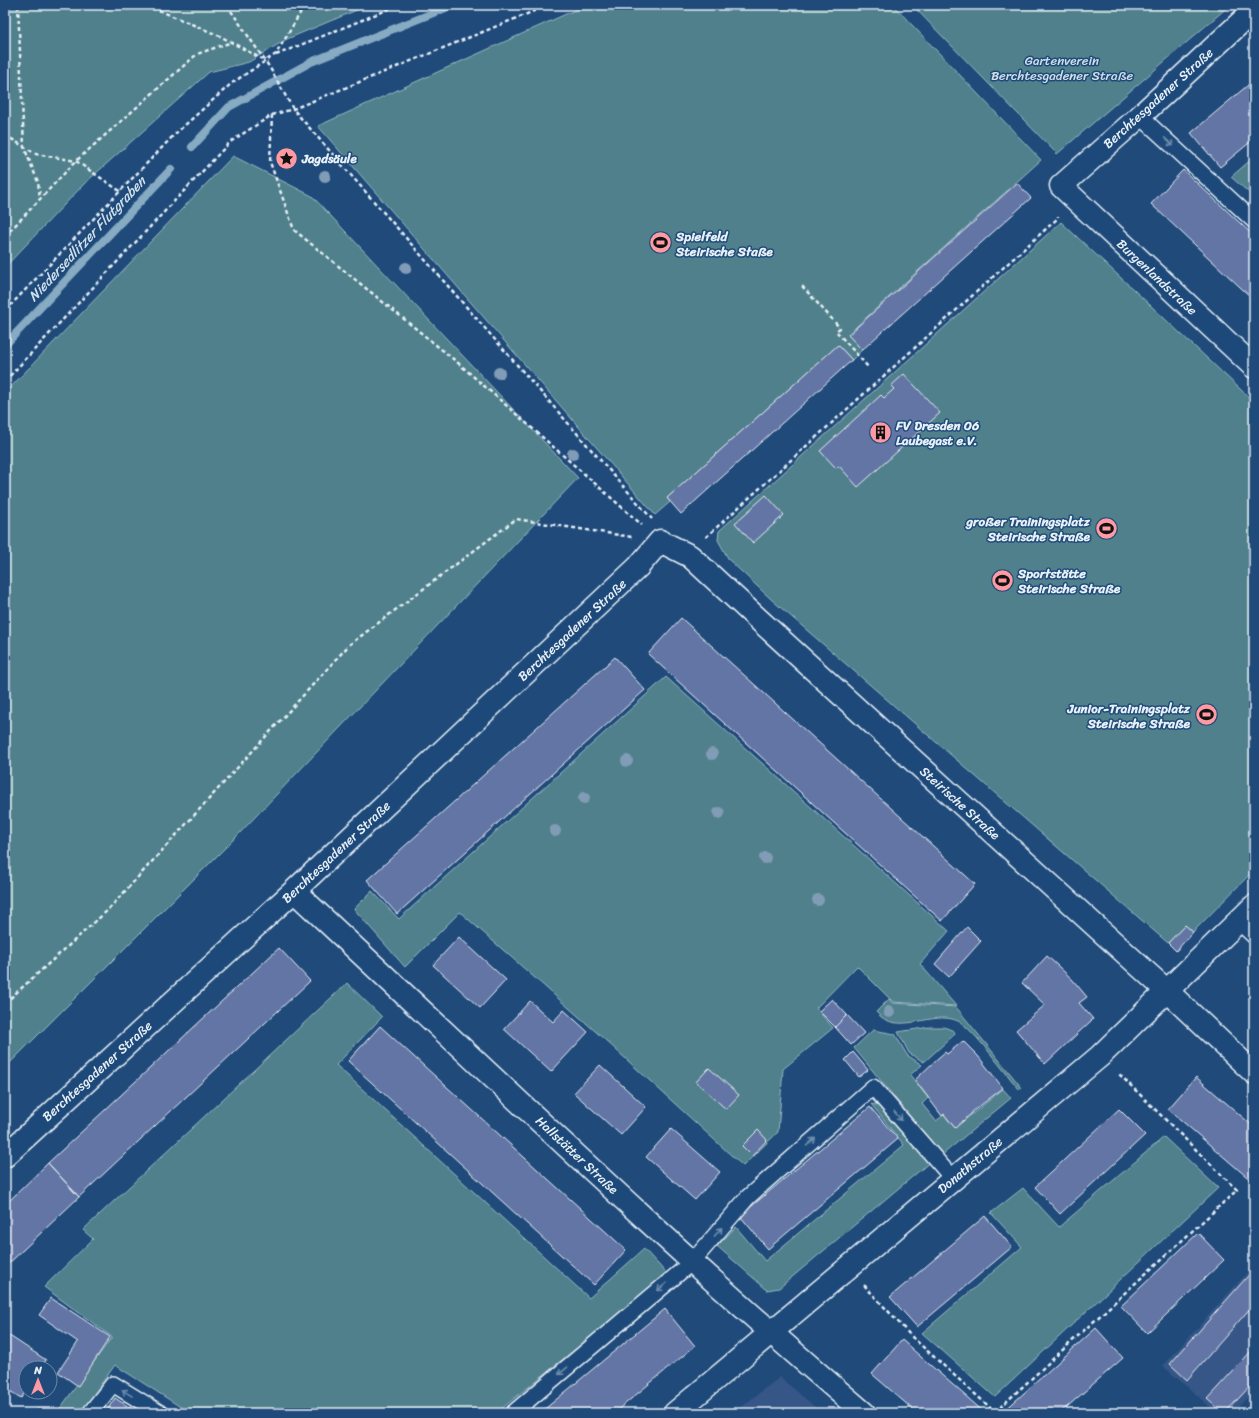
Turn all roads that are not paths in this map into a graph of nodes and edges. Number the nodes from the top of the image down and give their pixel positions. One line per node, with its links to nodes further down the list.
1 (1254, 10): 2 (street, Berchtesgadener Straße)
2 (1140, 116): 3 (street, Berchtesgadener Straße); 4 (lane, one-way to 4)
3 (1062, 187): 5 (street, Burgenlandstraße)
4 (1254, 221)
5 (1254, 367)
6 (660, 541): 7 (street, Berchtesgadener Straße); 10 (street, Steirische Straße)
7 (294, 891): 12 (street, Berchtesgadener Straße); 14 (street, Hallstätter Straße)
8 (1254, 906): 9 (street, Donathstraße)
9 (1246, 929): 10 (street, Donathstraße)
10 (1168, 992): 11 (street, Steirische Straße); 13 (street, Donathstraße)
11 (1254, 1073)
12 (5, 1156)
13 (953, 1179): 14 (lane, one-way to 13); 15 (street, Donathstraße)
14 (692, 1262): 15 (street, Hallstätter Straße); 18 (lane, one-way to 18)
15 (769, 1332): 19 (street, Donathstraße); 20 (street, Hallstätter Straße)
16 (90, 1413): 17 (lane, one-way to 16)
17 (160, 1413)
18 (513, 1413)
19 (675, 1413)
20 (864, 1413)

